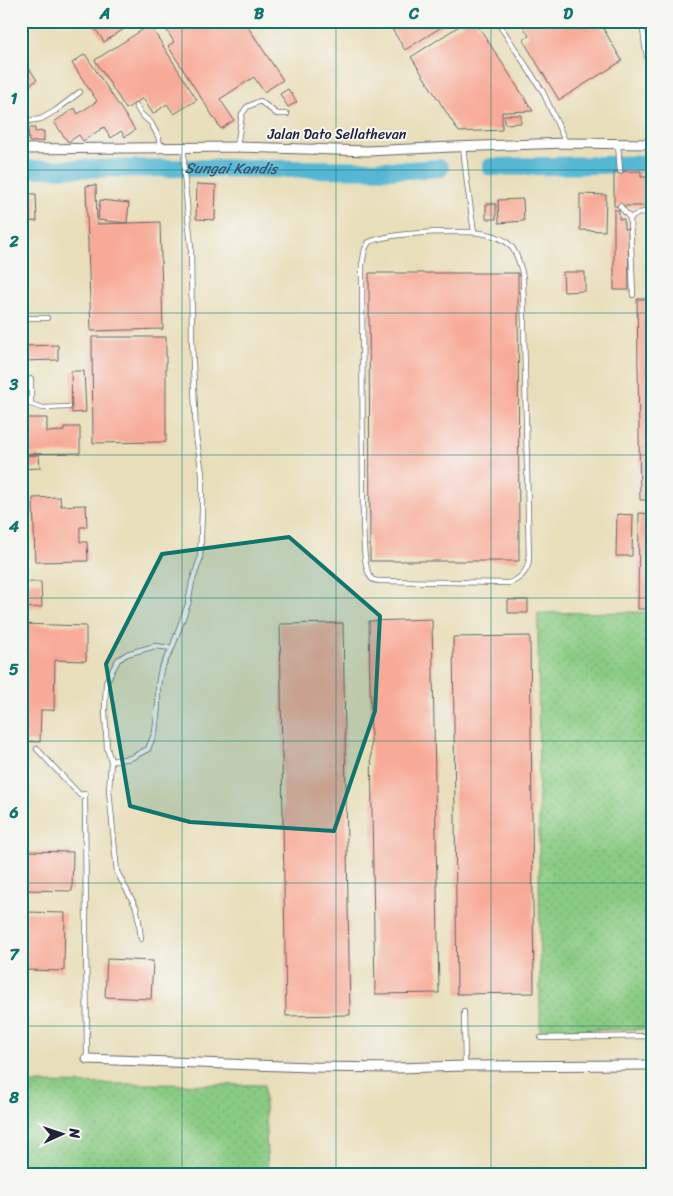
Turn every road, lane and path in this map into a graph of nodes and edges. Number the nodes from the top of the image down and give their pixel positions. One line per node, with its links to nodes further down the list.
1 (497, 21): 7 (lane)
2 (642, 21): 3 (lane)
3 (652, 79)
4 (80, 92): 14 (lane)
5 (136, 106): 11 (lane)
6 (287, 114): 13 (lane)
7 (566, 143): 8 (street, Jalan Dato Sellathevan); 10 (street, Jalan Dato Sellathevan)
8 (618, 144): 9 (street, Jalan Dato Sellathevan); 15 (lane)
9 (652, 144)
10 (463, 146): 13 (street, Jalan Dato Sellathevan); 19 (lane)
11 (161, 147): 12 (street, Jalan Dato Sellathevan); 14 (street, Jalan Dato Sellathevan)
12 (184, 147): 13 (street, Jalan Dato Sellathevan); 27 (lane)
13 (237, 147)
14 (22, 149)
15 (620, 170)
16 (620, 206): 18 (lane)
17 (652, 211): 18 (lane)
18 (630, 218): 20 (lane)
19 (474, 232): 19 (lane)
20 (634, 296)
21 (21, 315): 22 (lane)
22 (47, 318)
23 (31, 379): 25 (lane)
24 (21, 401): 25 (lane)
25 (31, 404): 26 (lane)
26 (69, 407)
27 (172, 648): 29 (lane); 29 (lane)
28 (37, 749): 34 (lane)
29 (111, 761): 30 (lane)
30 (141, 939)
31 (464, 1012): 36 (lane)
32 (652, 1036): 33 (lane)
33 (542, 1038)
34 (86, 1059): 36 (street)
35 (652, 1065): 36 (street)
36 (465, 1066)

